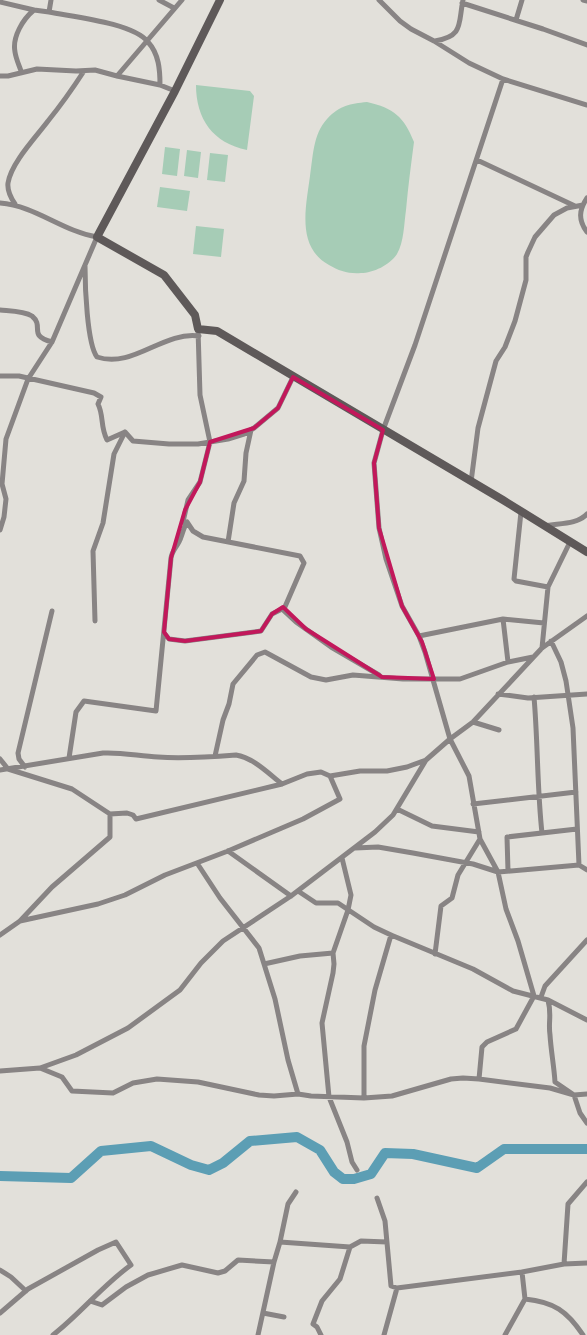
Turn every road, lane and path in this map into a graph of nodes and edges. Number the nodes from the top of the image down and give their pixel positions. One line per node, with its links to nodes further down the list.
1 (51, 0): 11 (street)
2 (159, 0): 9 (street)
3 (182, 0): 9 (street)
4 (220, 0): 22 (street)
5 (379, 0): 14 (street)
6 (522, 0): 12 (street)
7 (0, 2): 10 (street)
8 (462, 2): 12 (street); 14 (street)
9 (174, 8): 13 (street)
10 (34, 10): 11 (street); 16 (street)
11 (50, 12): 13 (street)
12 (516, 20): 15 (street)
13 (147, 40): 19 (street); 21 (street)
14 (434, 41): 20 (street)
15 (587, 45)
16 (21, 71): 17 (street); 18 (street)
17 (84, 71): 19 (street); 27 (street)
18 (0, 76)
19 (117, 76): 21 (street)
20 (503, 79): 23 (street); 24 (street)
21 (160, 85): 22 (street)
22 (174, 91): 31 (street)
23 (587, 105)
24 (477, 160): 29 (street); 40 (street)
25 (587, 198): 28 (street)
26 (0, 203): 27 (street)
27 (15, 204): 31 (street)
28 (582, 205): 29 (street); 30 (street)
29 (575, 206): 44 (street)
30 (587, 232)
31 (97, 237): 32 (street); 34 (street)
32 (84, 264): 34 (street); 35 (street)
33 (0, 310): 35 (street)
34 (199, 332): 37 (street); 42 (street)
35 (52, 342): 38 (street)
36 (0, 376): 38 (street)
37 (292, 377): 39 (street); 40 (street)
38 (28, 379): 41 (street); 43 (street)
39 (251, 430): 42 (street); 50 (street)
40 (383, 430): 44 (street); 61 (street)
41 (125, 432): 42 (street); 58 (street)
42 (210, 442): 47 (street)
43 (2, 460): 49 (street)
44 (471, 482): 45 (street)
45 (521, 512): 48 (street); 53 (street)
46 (587, 514): 48 (street)
47 (187, 522): 50 (street); 60 (street)
48 (544, 526): 51 (street)
49 (0, 530)
50 (228, 542): 54 (street)
51 (570, 542): 52 (street); 53 (street)
52 (587, 552)
53 (548, 587): 59 (street)
54 (284, 609): 60 (street); 66 (street)
55 (52, 611): 79 (street)
56 (587, 616): 62 (street)
57 (503, 619): 59 (street); 61 (street); 65 (street)
58 (95, 621)
59 (544, 623): 63 (street)
60 (164, 632): 76 (street)
61 (419, 636): 67 (street)
62 (551, 641): 63 (street); 70 (street)
63 (542, 648): 64 (street)
64 (534, 656): 65 (street); 68 (street)
65 (508, 662): 67 (street)
66 (382, 677): 67 (street); 75 (street)
67 (434, 679): 74 (street)
68 (498, 694): 71 (street); 72 (street)
69 (587, 694): 70 (street)
70 (569, 696): 71 (street); 84 (street)
71 (534, 697): 85 (street)
72 (473, 722): 73 (street); 74 (street)
73 (499, 730)
74 (450, 738): 78 (street); 86 (street)
75 (215, 756): 76 (street); 83 (street)
76 (69, 758): 79 (street)
77 (0, 759): 80 (street)
78 (426, 760): 82 (street); 87 (street)
79 (25, 767): 80 (street)
80 (8, 769): 81 (street); 88 (street)
81 (0, 770)
82 (330, 776): 83 (street); 94 (street)
83 (282, 784): 88 (street)
84 (576, 792): 85 (street); 89 (street)
85 (538, 796): 86 (street); 91 (street)
86 (473, 804): 90 (street)
87 (397, 809): 90 (street); 93 (street)
88 (110, 814): 105 (street)
89 (577, 829): 91 (street); 98 (street)
90 (478, 832): 92 (street)
91 (542, 833): 100 (street)
92 (480, 839): 97 (street); 101 (street)
93 (355, 848): 95 (street); 97 (street)
94 (228, 851): 96 (street); 103 (street)
95 (342, 858): 102 (street); 104 (street)
96 (197, 863): 105 (street); 106 (street)
97 (466, 864): 101 (street); 111 (street)
98 (580, 865): 99 (street); 100 (street)
99 (587, 870)
100 (508, 871): 101 (street)
101 (498, 872): 113 (street)
102 (298, 891): 103 (street); 104 (street)
103 (290, 896): 106 (street)
104 (348, 910): 108 (street); 110 (street)
105 (20, 921): 107 (street)
106 (242, 926): 112 (street); 117 (street)
107 (0, 935)
108 (390, 935): 111 (street); 124 (street)
109 (587, 940): 114 (street)
110 (333, 953): 112 (street); 123 (street)
111 (435, 954): 113 (street)
112 (264, 964): 120 (street)
113 (534, 996): 114 (street); 119 (street)
114 (541, 997): 115 (street)
115 (548, 1000): 116 (street); 121 (street)
116 (587, 1020)
117 (40, 1068): 118 (street); 120 (street)
118 (0, 1071)
119 (479, 1079): 121 (street); 124 (street)
120 (298, 1094): 123 (street)
121 (574, 1094): 122 (street); 125 (street)
122 (587, 1094)
123 (329, 1097): 124 (street); 126 (street)
124 (364, 1098)
125 (587, 1123)
126 (357, 1170)
127 (587, 1182): 135 (street)
128 (296, 1192): 130 (street)
129 (377, 1198): 131 (street)
130 (280, 1242): 132 (street); 133 (street)
131 (388, 1242): 132 (street); 138 (street)
132 (350, 1247): 147 (street)
133 (274, 1262): 141 (street); 143 (street)
134 (587, 1263): 135 (street)
135 (564, 1264): 137 (street)
136 (0, 1270): 139 (street)
137 (522, 1272): 138 (street); 140 (street)
138 (398, 1288): 148 (street)
139 (26, 1291): 141 (street); 142 (street)
140 (525, 1299): 149 (street); 150 (street)
141 (90, 1301): 145 (street)
142 (0, 1312)
143 (263, 1313): 144 (street); 146 (street)
144 (284, 1317)
145 (57, 1334)
146 (258, 1335)
147 (320, 1335)
148 (384, 1335)
149 (505, 1335)
150 (583, 1335)

